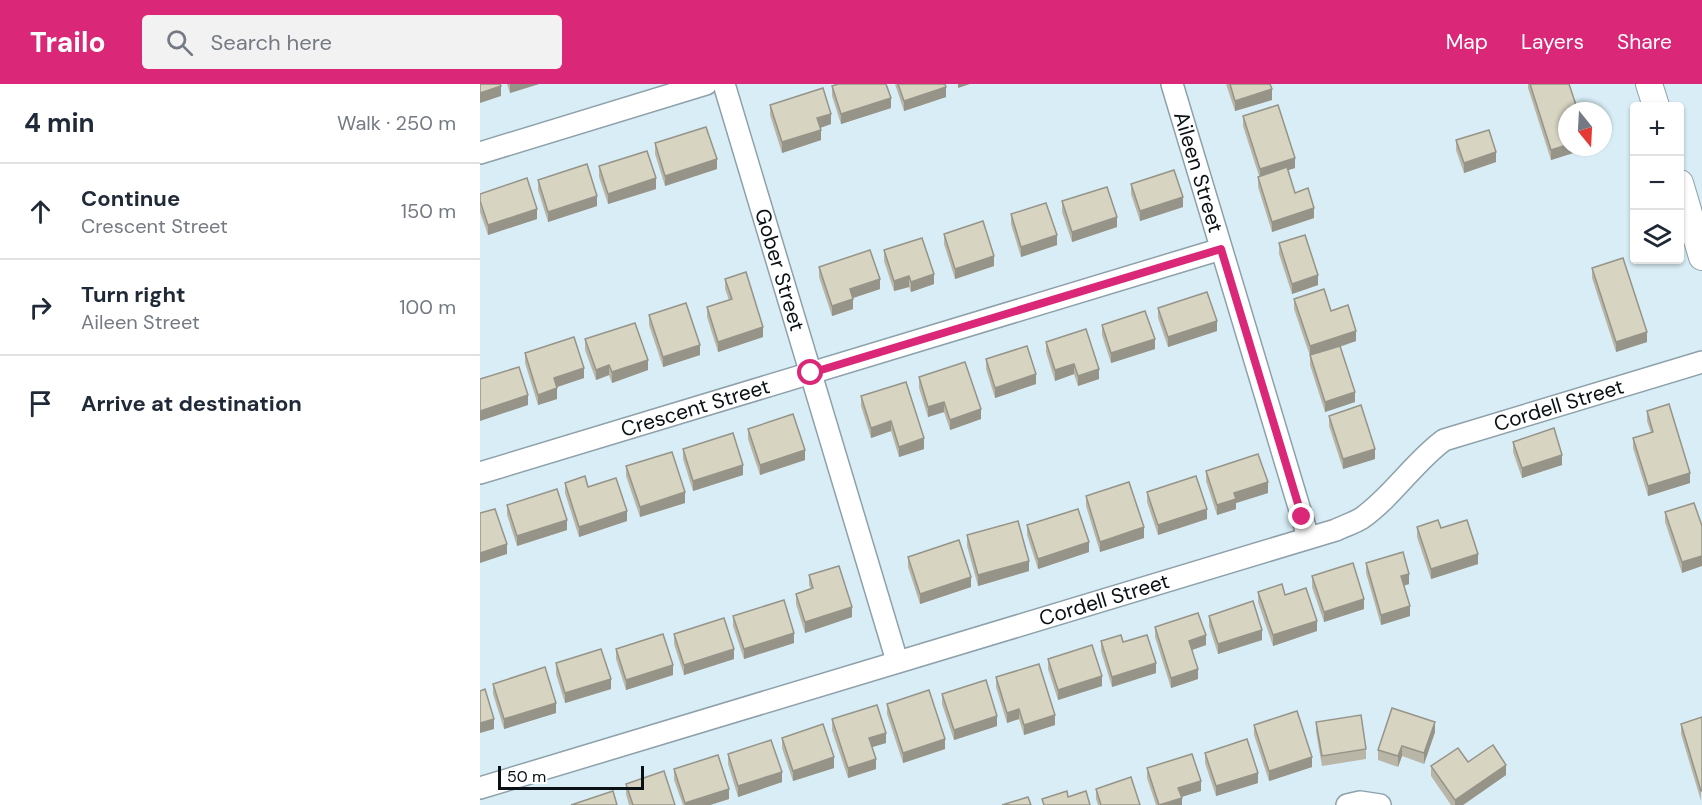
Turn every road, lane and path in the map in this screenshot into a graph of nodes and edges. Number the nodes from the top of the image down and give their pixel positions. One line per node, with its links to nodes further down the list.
1 (706, 84): 6 (street)
2 (724, 84): 11 (street, Gober Street)
3 (1172, 84): 8 (street, Aileen Street)
4 (1649, 84): 5 (street)
5 (1655, 102)
6 (480, 153)
7 (1684, 196): 9 (street)
8 (1221, 249): 11 (street, Crescent Street); 13 (street, Aileen Street)
9 (1702, 257)
10 (1702, 362): 13 (street, Cordell Street)
11 (811, 373): 12 (street, Crescent Street); 14 (street, Gober Street)
12 (480, 473)
13 (1308, 537): 14 (street, Cordell Street)
14 (897, 661): 15 (street, Cordell Street)
15 (480, 788)
16 (1347, 805): 17 (street)
17 (1380, 805)

